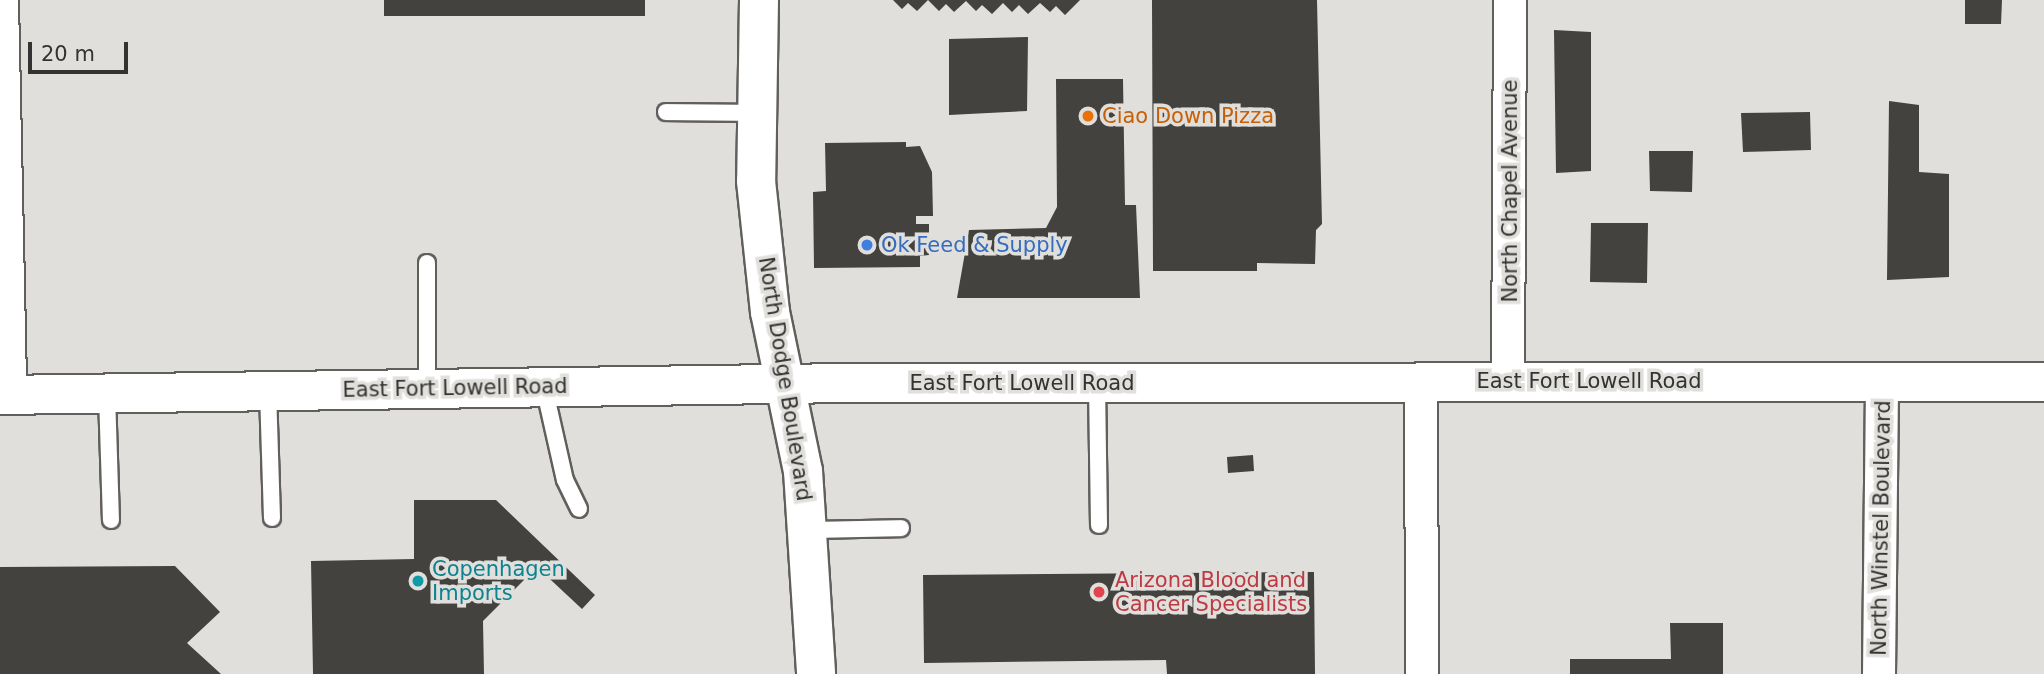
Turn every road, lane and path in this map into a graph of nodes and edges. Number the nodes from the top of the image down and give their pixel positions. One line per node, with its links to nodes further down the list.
1 (2, 0): 7 (street)
2 (759, 0): 5 (main road, North Dodge Boulevard)
3 (1510, 0): 9 (street, North Chapel Avenue)
4 (666, 112): 5 (lane)
5 (757, 113): 13 (main road, North Dodge Boulevard)
6 (427, 263): 15 (lane)
7 (4, 278): 18 (street)
8 (1421, 380): 9 (main road, East Fort Lowell Road); 11 (main road, East Fort Lowell Road); 26 (street)
9 (1508, 381): 12 (main road, East Fort Lowell Road)
10 (2044, 382): 12 (main road, East Fort Lowell Road)
11 (1097, 383): 13 (main road, East Fort Lowell Road); 22 (lane)
12 (1882, 383): 27 (street, North Winstel Boulevard)
13 (784, 384): 14 (main road, East Fort Lowell Road); 24 (main road, North Dodge Boulevard)
14 (544, 387): 15 (main road, East Fort Lowell Road); 19 (lane)
15 (427, 388): 16 (main road, East Fort Lowell Road)
16 (268, 391): 17 (main road, East Fort Lowell Road); 20 (lane)
17 (107, 394): 18 (main road, East Fort Lowell Road); 21 (lane)
18 (5, 395)
19 (579, 509)
20 (272, 518)
21 (111, 520)
22 (1099, 525)
23 (901, 528): 24 (lane)
24 (808, 530): 25 (main road, North Dodge Boulevard)
25 (816, 674)
26 (1422, 674)
27 (1879, 674)

